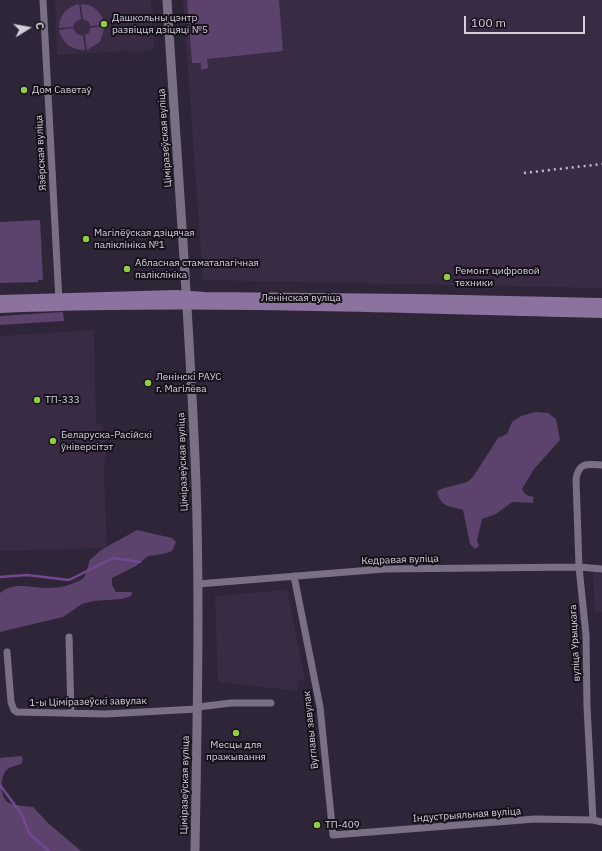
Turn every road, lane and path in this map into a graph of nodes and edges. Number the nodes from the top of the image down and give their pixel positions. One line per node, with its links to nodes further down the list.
1 (43, 0): 5 (street, Язёрская вуліца)
2 (167, 0): 4 (main road, Ціміразеўская вуліца)
3 (0, 300): 5 (main road, Ленінская вуліца)
4 (188, 300): 5 (main road, Ленінская вуліца); 6 (main road, Ленінская вуліца); 8 (main road, Ленінская вуліца); 13 (main road, Ціміразеўская вуліца)
5 (59, 302): 7 (main road, Ленінская вуліца)
6 (602, 303)
7 (0, 308)
8 (602, 313)
9 (602, 465): 10 (street, вуліца Урыцкага)
10 (579, 567): 11 (street, Кедравая вуліца); 12 (street, Кедравая вуліца); 19 (street, вуліца Урыцкага)
11 (602, 569)
12 (294, 576): 13 (street, Кедравая вуліца); 21 (street, Вуглавы завулак)
13 (198, 584): 17 (main road, Ціміразеўская вуліца)
14 (69, 637): 18 (street)
15 (7, 652): 18 (street, 1-ы Ціміразеўскі завулак)
16 (271, 703): 17 (street, 1-ы Ціміразеўскі завулак)
17 (198, 708): 18 (street, 1-ы Ціміразеўскі завулак); 22 (main road, Ціміразеўская вуліца)
18 (70, 713)
19 (593, 820): 20 (street, Індустрыяльная вуліца); 21 (street, Індустрыяльная вуліца)
20 (602, 822)
21 (333, 835)
22 (195, 851)

